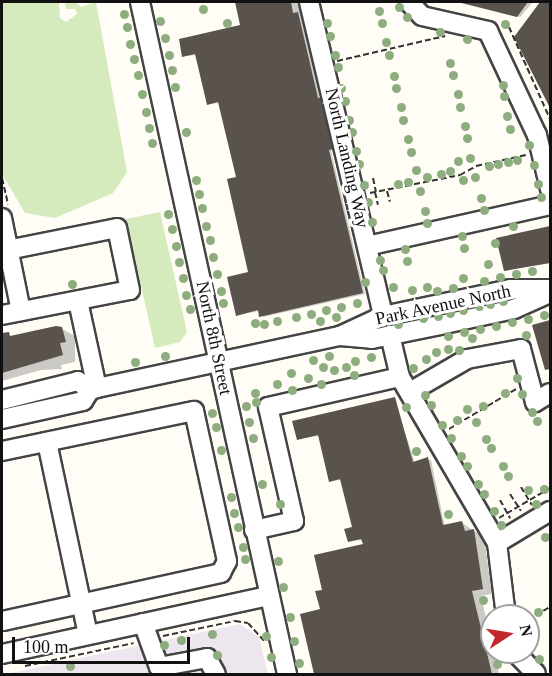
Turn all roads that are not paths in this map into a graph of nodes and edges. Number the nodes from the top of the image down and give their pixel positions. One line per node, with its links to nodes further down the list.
1 (140, 2): 17 (street, North 8th Street)
2 (309, 2): 8 (street, North Landing Way)
3 (409, 2): 4 (street)
4 (542, 151): 5 (street)
5 (550, 189)
6 (550, 205): 8 (street)
7 (2, 218): 9 (street)
8 (367, 246): 14 (street, North Landing Way)
9 (8, 250): 11 (street); 12 (street)
10 (550, 291): 14 (street, Park Avenue North); 15 (street, Park Avenue North)
11 (78, 301): 12 (street); 19 (street)
12 (21, 311): 13 (street)
13 (2, 315)
14 (383, 316): 16 (street, Park Avenue North)
15 (390, 335): 16 (street, Park Avenue North); 18 (street)
16 (340, 336): 17 (street, Park Avenue North)
17 (219, 362): 19 (street, Park Avenue North); 26 (street, North 8th Street)
18 (405, 385): 20 (street); 26 (street); 27 (street)
19 (94, 389): 21 (street, Park Avenue North); 22 (street, Park Avenue North)
20 (550, 393)
21 (2, 400)
22 (2, 419)
23 (47, 442): 24 (street); 29 (street); 29 (street)
24 (2, 451)
25 (550, 511): 27 (street)
26 (254, 530): 28 (street, North 8th Street)
27 (497, 543): 30 (street)
28 (269, 596): 32 (street); 37 (street, North 8th Street)
29 (82, 604): 31 (street); 33 (street)
30 (505, 604)
31 (2, 621)
32 (143, 623): 33 (street); 36 (street)
33 (88, 635): 34 (street)
34 (2, 654)
35 (550, 670): 38 (street)
36 (216, 675)
37 (287, 675)
38 (543, 675)

